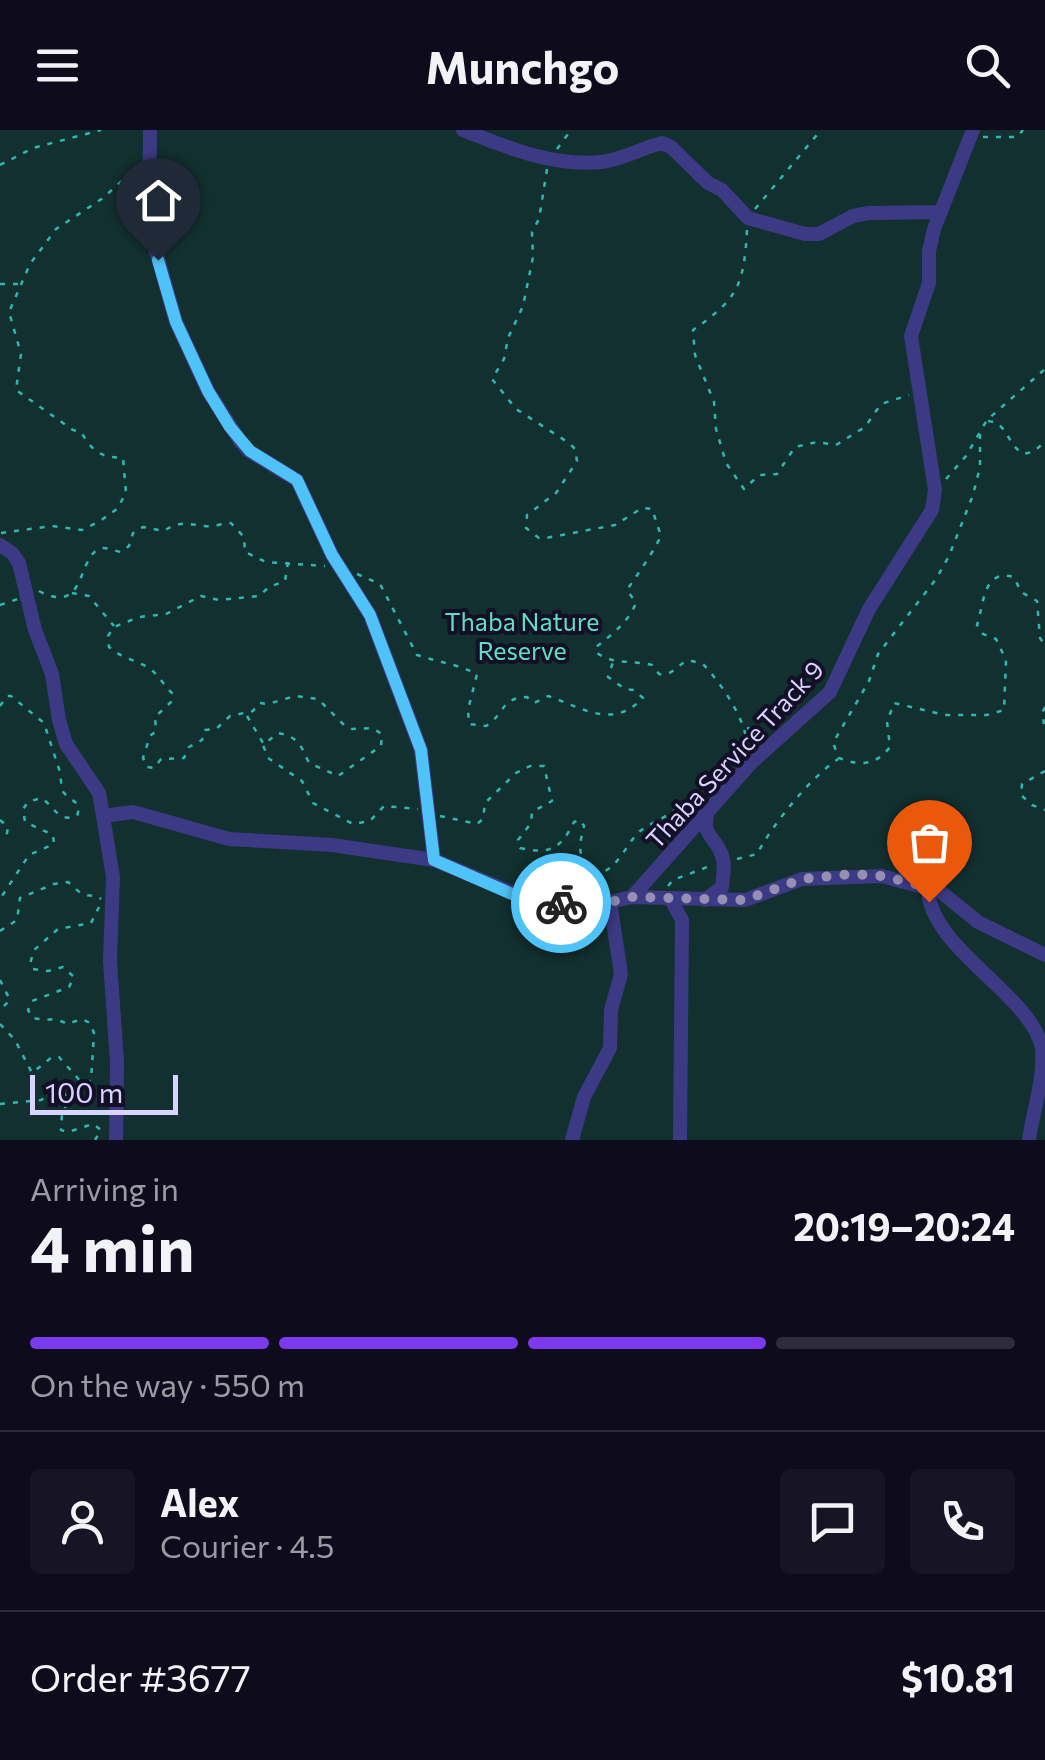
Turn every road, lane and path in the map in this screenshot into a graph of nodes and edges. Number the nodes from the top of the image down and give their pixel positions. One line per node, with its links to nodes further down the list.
1 (101, 130): 10 (path)
2 (150, 130): 9 (street)
3 (463, 130): 8 (street)
4 (571, 130): 8 (path)
5 (822, 130): 12 (path)
6 (1024, 130): 7 (path)
7 (972, 132): 11 (street)
8 (552, 158): 12 (street); 29 (path)
9 (148, 162): 14 (path); 24 (street)
10 (0, 166)
11 (942, 212): 12 (street); 16 (street)
12 (748, 218): 16 (path)
13 (0, 284): 14 (path)
14 (20, 284): 21 (path)
15 (1045, 369): 17 (path)
16 (918, 394): 20 (street)
17 (987, 420): 18 (path); 19 (path)
18 (980, 434): 20 (path); 37 (path)
19 (1045, 442)
20 (934, 498): 34 (street, Thaba Service Track 9)
21 (0, 533)
22 (0, 545): 25 (street)
23 (288, 562): 24 (path); 26 (path); 27 (path)
24 (340, 567): 29 (path); 41 (street)
25 (23, 575): 26 (path); 42 (street)
26 (71, 592): 27 (path)
27 (114, 628): 32 (path)
28 (1045, 645): 37 (path)
29 (614, 661): 33 (path)
30 (0, 706): 50 (path)
31 (1045, 707): 35 (path)
32 (246, 714): 36 (path); 36 (path)
33 (745, 728): 34 (path); 38 (path)
34 (788, 728): 38 (street, Thaba Service Track 9)
35 (1045, 730)
36 (264, 745): 41 (path)
37 (839, 758): 47 (path)
38 (746, 770): 43 (street, Thaba Service Track 9)
39 (1045, 771): 40 (path)
40 (1045, 810)
41 (428, 811): 43 (path); 46 (street)
42 (103, 816): 46 (street); 62 (street)
43 (707, 816): 47 (street); 49 (street, Thaba Service Track 9)
44 (0, 820): 45 (path)
45 (0, 839)
46 (434, 860): 53 (street)
47 (723, 861): 51 (path); 52 (street)
48 (928, 887): 52 (street); 56 (street); 65 (street)
49 (632, 897): 51 (street); 53 (street)
50 (0, 898)
51 (664, 898): 52 (street); 54 (street)
52 (709, 899): 54 (street)
53 (610, 902): 63 (street)
54 (682, 920): 64 (street)
55 (0, 931): 59 (path)
56 (1045, 955)
57 (0, 980): 58 (path)
58 (0, 1010)
59 (0, 1024)
60 (0, 1104): 61 (path)
61 (95, 1140)
62 (116, 1140)
63 (572, 1140)
64 (680, 1140)
65 (1029, 1140)

